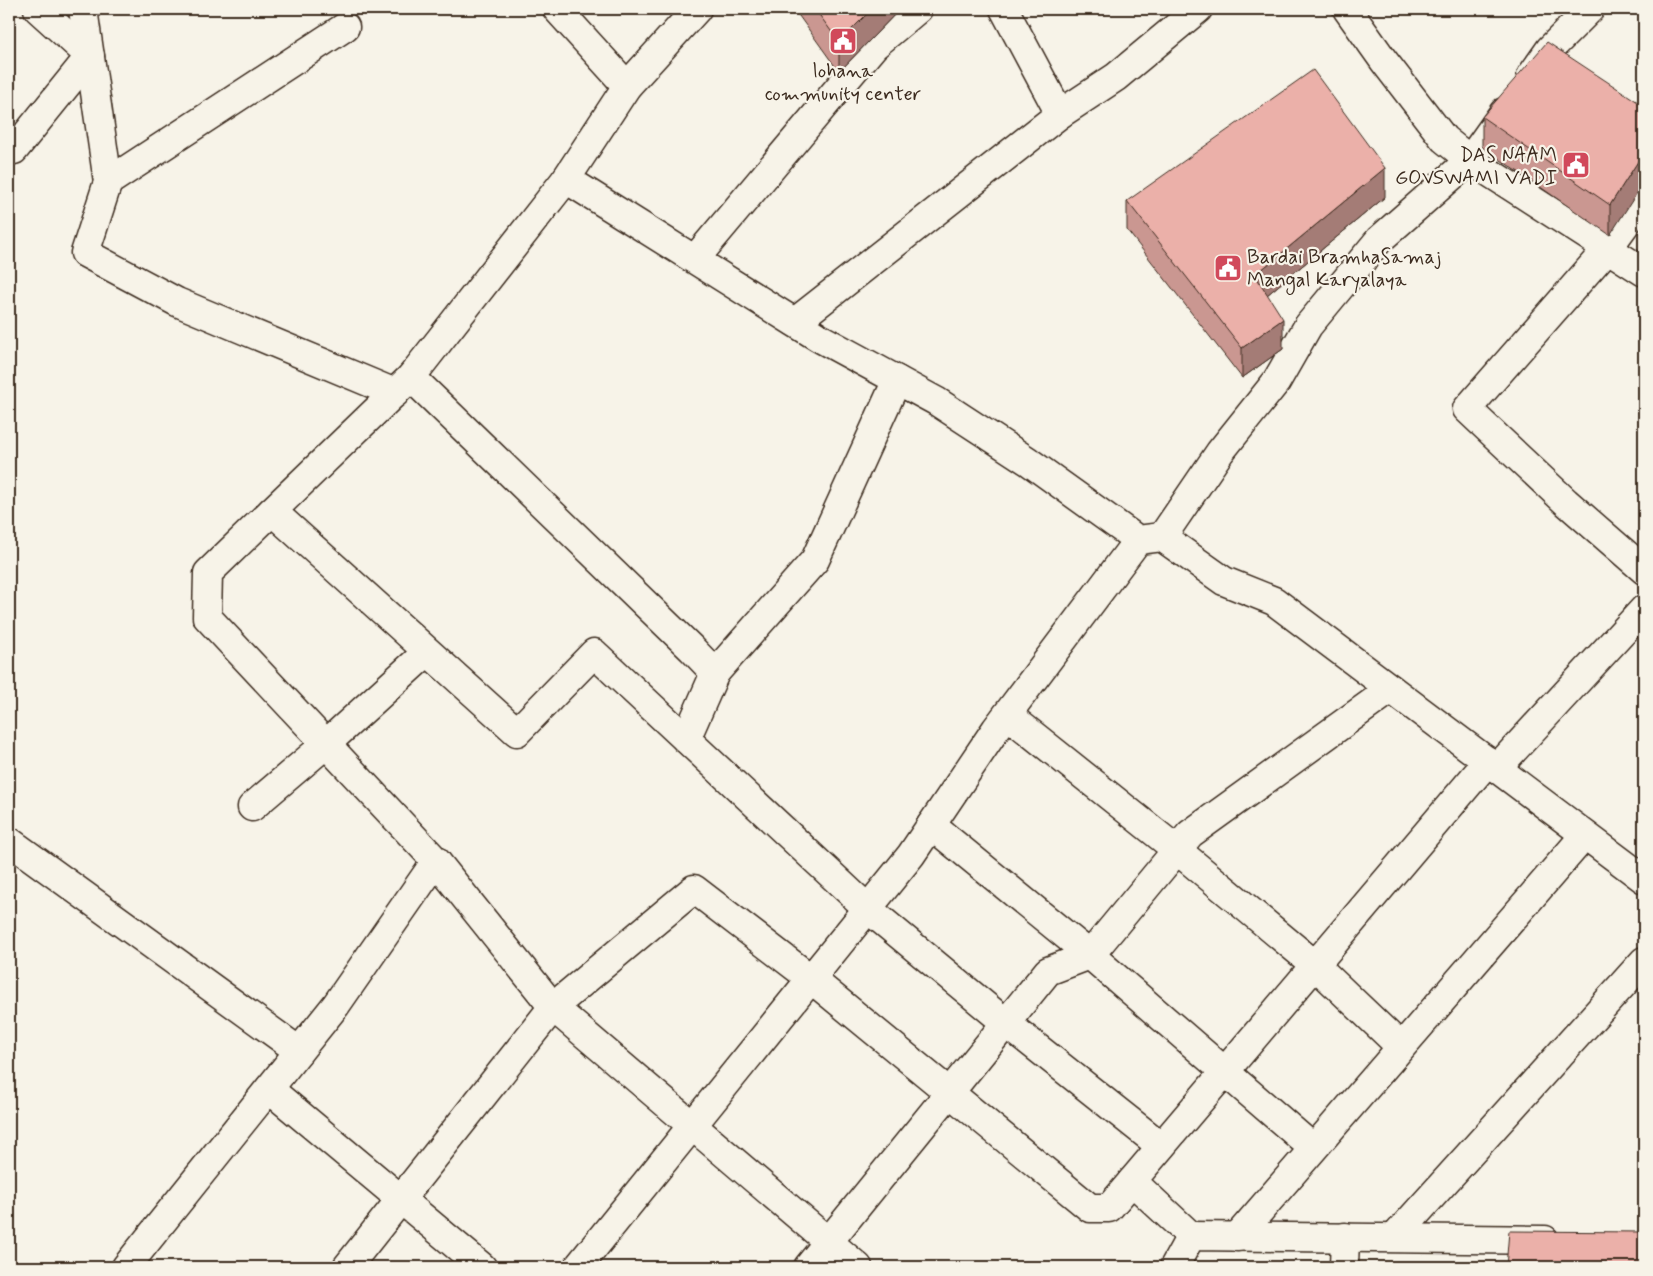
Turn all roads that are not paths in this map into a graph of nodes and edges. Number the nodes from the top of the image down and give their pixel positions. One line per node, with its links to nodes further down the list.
1 (38, 9): 11 (street)
2 (83, 9): 11 (street)
3 (557, 9): 12 (street)
4 (697, 9): 12 (street)
5 (918, 9): 20 (street)
6 (1004, 9): 13 (street)
7 (1198, 9): 13 (street)
8 (1347, 9): 15 (street)
9 (1590, 9): 15 (street)
10 (345, 27): 17 (street)
11 (90, 56): 14 (street); 17 (street)
12 (627, 86): 16 (street)
13 (1060, 114): 22 (street)
14 (14, 150)
15 (1470, 160): 19 (street); 26 (street)
16 (566, 179): 20 (street); 24 (street)
17 (108, 182): 24 (street)
18 (1644, 199): 19 (street)
19 (1608, 248): 21 (street); 27 (street)
20 (694, 259): 22 (street)
21 (1644, 272)
22 (795, 322): 23 (street)
23 (897, 380): 26 (street); 30 (street)
24 (403, 385): 25 (street); 30 (street)
25 (272, 511): 29 (street); 34 (street)
26 (1150, 538): 31 (street); 32 (street)
27 (1644, 570)
28 (1644, 609): 35 (street)
29 (427, 652): 33 (street); 34 (street)
30 (714, 673): 33 (street)
31 (1391, 689): 35 (street); 40 (street)
32 (1008, 714): 37 (street); 40 (street)
33 (686, 739): 43 (street)
34 (326, 744): 36 (street); 41 (street)
35 (1492, 765): 38 (street); 46 (street)
36 (252, 807)
37 (931, 825): 43 (street); 44 (street)
38 (1586, 835): 42 (street); 50 (street)
39 (9, 842): 51 (street)
40 (1177, 850): 44 (street); 46 (street)
41 (436, 861): 48 (street); 51 (street)
42 (1644, 879)
43 (867, 908): 47 (street); 49 (street)
44 (1090, 955): 49 (street); 52 (street)
45 (1644, 961): 63 (street)
46 (1315, 965): 50 (street); 52 (street)
47 (810, 978): 48 (street); 54 (street); 55 (street)
48 (553, 1007): 55 (street); 59 (street)
49 (1006, 1023): 54 (street); 56 (street)
50 (1402, 1047): 57 (street)
51 (299, 1051): 53 (street)
52 (1225, 1071): 56 (street); 57 (street)
53 (269, 1089): 59 (street); 66 (street)
54 (949, 1092): 58 (street); 65 (street)
55 (693, 1125): 65 (street); 69 (street)
56 (1162, 1146): 58 (street)
57 (1313, 1148): 61 (street)
58 (1132, 1181): 60 (street)
59 (401, 1199): 67 (street); 68 (street)
60 (1191, 1236): 61 (street); 72 (street)
61 (1237, 1237): 62 (street)
62 (1345, 1237): 63 (street); 73 (street)
63 (1395, 1237): 64 (street)
64 (1573, 1240)
65 (828, 1242): 70 (street); 71 (street)
66 (126, 1267)
67 (347, 1267)
68 (482, 1267)
69 (578, 1267)
70 (808, 1267)
71 (858, 1267)
72 (1174, 1267)
73 (1344, 1267)

